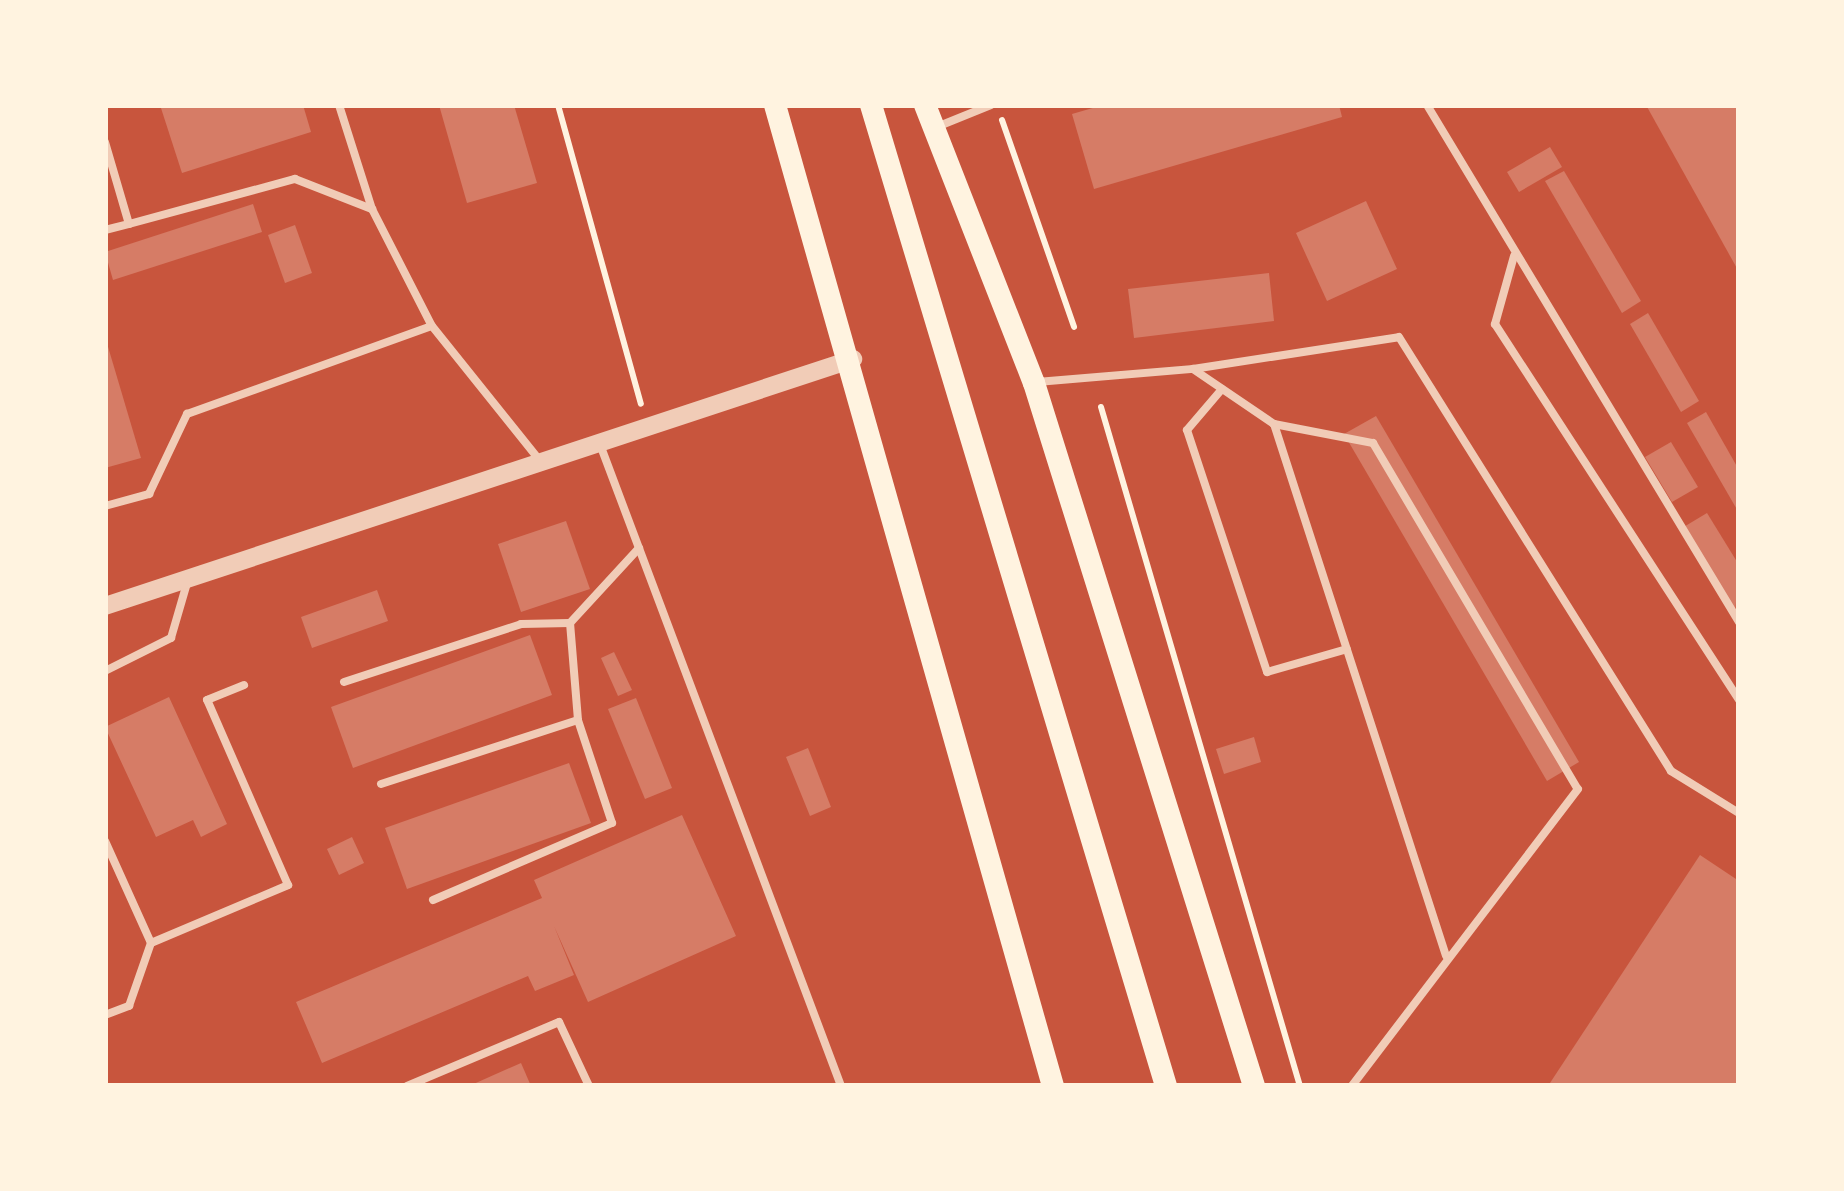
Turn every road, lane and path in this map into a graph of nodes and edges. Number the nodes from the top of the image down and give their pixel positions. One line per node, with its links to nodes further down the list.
1 (339, 105): 11 (lane)
2 (558, 105): 23 (path)
3 (775, 105): 17 (main road)
4 (871, 105): 49 (main road)
5 (925, 105): 9 (main road)
6 (991, 105): 9 (lane)
7 (1427, 105): 14 (lane)
8 (1002, 119): 16 (path)
9 (934, 128): 19 (main road)
10 (105, 142): 12 (lane)
11 (372, 208): 12 (lane); 15 (lane)
12 (129, 224): 13 (lane)
13 (105, 230)
14 (1514, 256): 30 (lane); 36 (lane)
15 (432, 326): 25 (lane); 26 (lane)
16 (1074, 327)
17 (853, 358): 23 (street); 48 (main road)
18 (1193, 369): 19 (lane); 20 (lane); 39 (lane)
19 (1034, 382): 50 (main road)
20 (1222, 389): 22 (lane); 32 (lane)
21 (1101, 407): 51 (path)
22 (1274, 424): 32 (lane); 43 (lane)
23 (648, 430): 24 (street)
24 (601, 447): 25 (street); 27 (lane)
25 (543, 465): 28 (street)
26 (105, 506)
27 (639, 548): 31 (lane); 47 (lane)
28 (188, 579): 29 (street); 33 (lane)
29 (105, 606)
30 (1739, 622)
31 (570, 623): 34 (lane); 37 (lane)
32 (1347, 650): 43 (lane)
33 (105, 671)
34 (344, 682)
35 (244, 685): 42 (lane)
36 (1739, 700)
37 (578, 720): 38 (lane); 41 (lane)
38 (381, 784)
39 (1739, 813)
40 (105, 841): 42 (lane)
41 (432, 900)
42 (150, 943): 44 (lane)
43 (1446, 956): 52 (lane)
44 (105, 1016)
45 (407, 1086): 46 (lane)
46 (589, 1086)
47 (841, 1086)
48 (1052, 1086)
49 (1166, 1086)
50 (1254, 1086)
51 (1300, 1086)
52 (1352, 1086)

